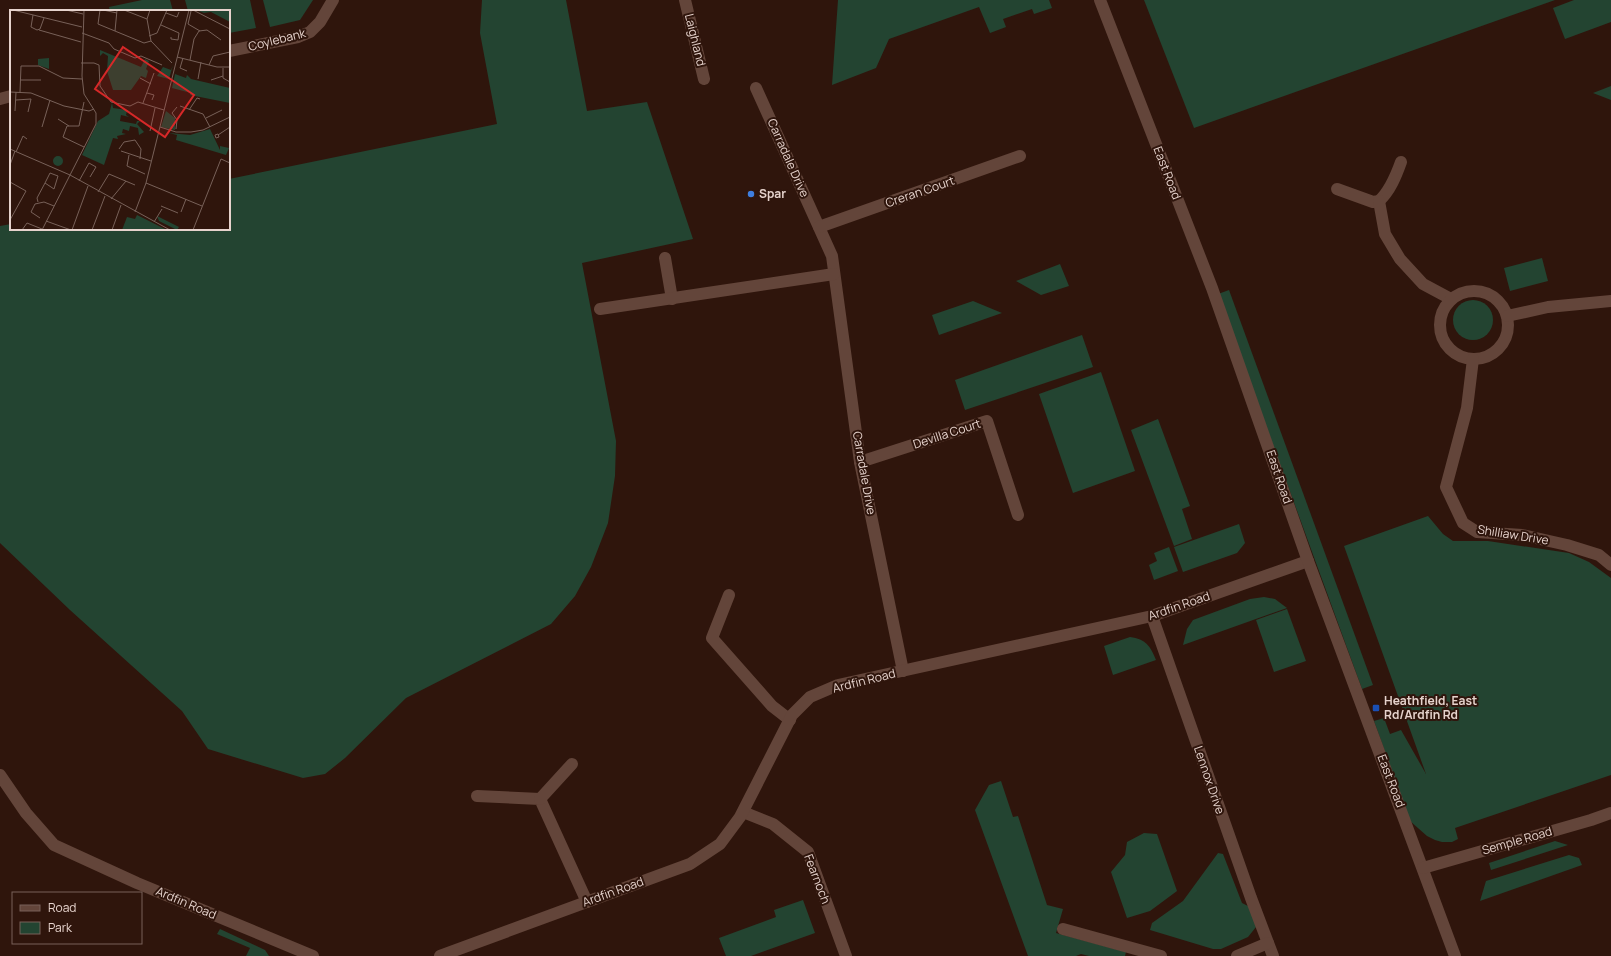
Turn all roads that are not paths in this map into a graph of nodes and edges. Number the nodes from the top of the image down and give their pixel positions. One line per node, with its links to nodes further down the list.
1 (333, 0): 4 (street, Coylebank)
2 (685, 0): 5 (street, Laighland)
3 (1100, 0): 24 (street, East Road)
4 (230, 51)
5 (704, 79)
6 (756, 88): 13 (street, Carradale Drive)
7 (10, 96): 8 (street)
8 (0, 99)
9 (1020, 156): 13 (street, Creran Court)
10 (1401, 162): 12 (street)
11 (1337, 189): 12 (street)
12 (1379, 201): 17 (street)
13 (819, 227): 15 (street, Carradale Drive)
14 (665, 258): 16 (street)
15 (834, 274): 16 (street); 22 (street, Carradale Drive)
16 (672, 299): 19 (street)
17 (1451, 299): 20 (street); 21 (street)
18 (1611, 301): 20 (street)
19 (600, 309)
20 (1507, 316): 21 (street)
21 (1473, 359): 25 (street, Shilliaw Drive)
22 (860, 462): 23 (street, Devilla Court); 28 (street, Carradale Drive)
23 (1018, 515)
24 (1308, 561): 27 (street, Ardfin Road); 36 (street, East Road)
25 (1611, 564)
26 (729, 595): 29 (street)
27 (1152, 616): 28 (street, Ardfin Road); 39 (street, Lennox Drive)
28 (903, 671): 29 (street, Ardfin Road)
29 (790, 720): 34 (street, Ardfin Road)
30 (572, 764): 33 (street)
31 (2, 782): 40 (street, Ardfin Road)
32 (477, 796): 33 (street)
33 (540, 799): 37 (street)
34 (742, 812): 37 (street, Ardfin Road); 42 (street, Fearnoch)
35 (1611, 813): 36 (street, Semple Road)
36 (1423, 868): 46 (street, East Road)
37 (587, 902): 41 (street, Ardfin Road)
38 (1063, 929): 43 (street)
39 (1268, 943): 44 (street); 45 (street, Lennox Drive)
40 (312, 956)
41 (440, 956)
42 (846, 956)
43 (1161, 956)
44 (1237, 956)
45 (1273, 956)
46 (1455, 956)

